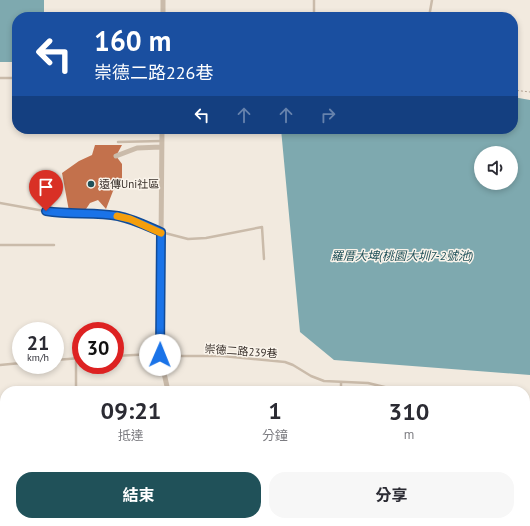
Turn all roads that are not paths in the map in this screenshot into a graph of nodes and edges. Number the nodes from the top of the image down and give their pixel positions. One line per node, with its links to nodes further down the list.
1 (163, 0): 4 (street)
2 (314, 0): 5 (lane)
3 (432, 0): 6 (lane)
4 (163, 12)
5 (314, 12)
6 (430, 12)
7 (0, 78): 8 (lane)
8 (12, 78)
9 (162, 134): 11 (street)
10 (118, 142): 11 (lane)
11 (162, 144): 12 (street); 14 (street)
12 (116, 156)
13 (0, 203): 14 (lane)
14 (161, 232): 17 (lane); 18 (street)
15 (0, 245): 16 (lane)
16 (54, 245)
17 (264, 259)
18 (160, 355): 19 (lane, 崇德二路239巷); 23 (lane, 崇德二路239巷); 25 (street)
19 (124, 356)
20 (12, 364): 21 (lane)
21 (0, 365)
22 (76, 374): 24 (lane)
23 (341, 382): 26 (lane); 27 (lane, 崇德二路239巷)
24 (76, 386)
25 (167, 386)
26 (341, 386)
27 (380, 386)

